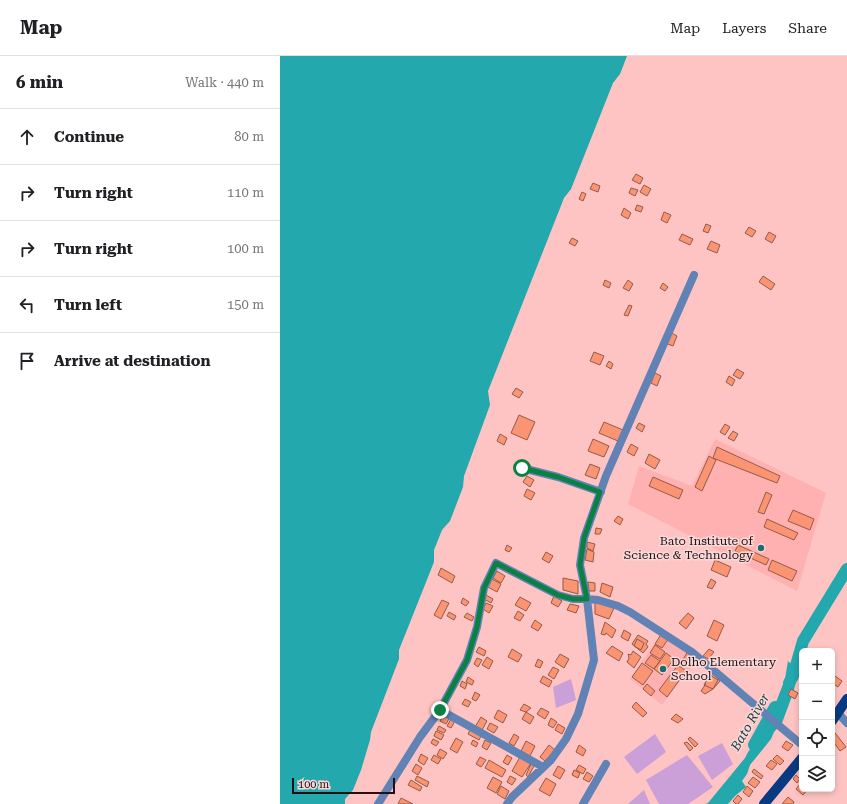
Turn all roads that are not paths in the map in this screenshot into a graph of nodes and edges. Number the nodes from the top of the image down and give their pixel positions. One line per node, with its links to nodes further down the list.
1 (694, 275): 3 (street)
2 (522, 468): 3 (street)
3 (600, 492): 4 (street)
4 (587, 599): 6 (street); 9 (street); 12 (street)
5 (847, 699): 7 (main road)
6 (440, 710): 12 (street); 13 (street)
7 (835, 717): 8 (street)
8 (847, 723)
9 (799, 742)
10 (799, 762): 16 (main road)
11 (606, 764): 15 (street)
12 (543, 767): 14 (street)
13 (378, 804)
14 (508, 804)
15 (583, 804)
16 (764, 804)

